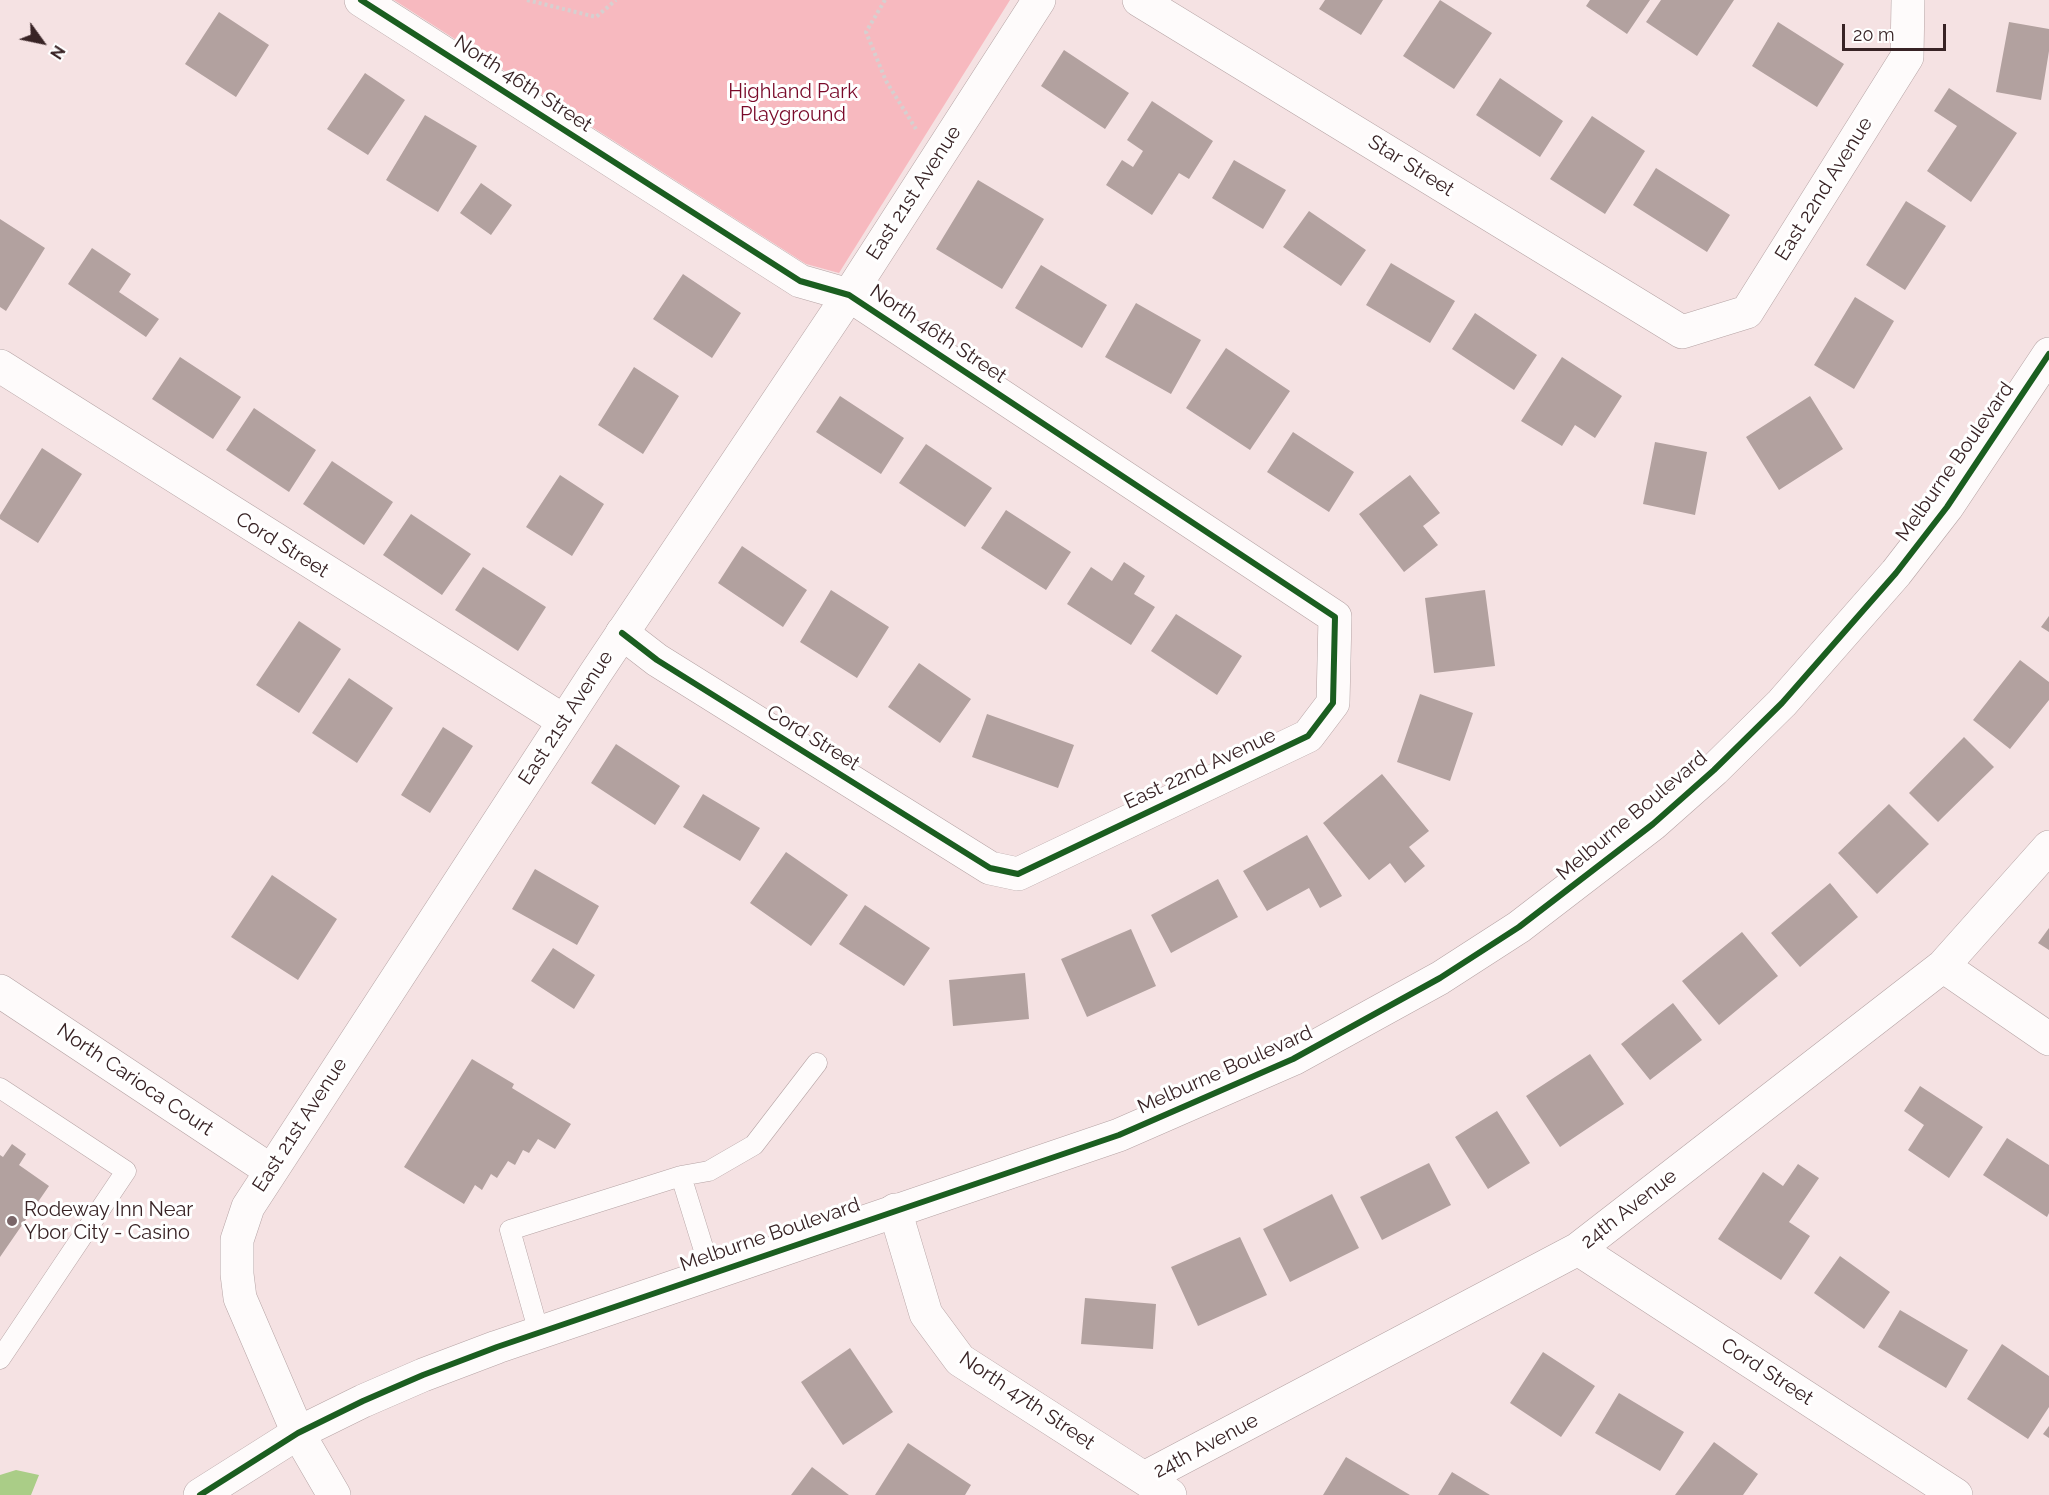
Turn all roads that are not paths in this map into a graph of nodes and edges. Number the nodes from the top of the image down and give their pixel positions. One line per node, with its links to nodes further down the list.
1 (361, 0): 5 (street, North 46th Street)
2 (1039, 0): 5 (street, East 21st Avenue)
3 (1139, 0): 6 (street, Star Street)
4 (1908, 0): 6 (street, East 22nd Avenue)
5 (849, 295): 9 (street, North 46th Street); 10 (street, East 21st Avenue)
6 (1682, 332)
7 (2049, 354): 21 (street, Melburne Boulevard)
8 (0, 366): 11 (street, Cord Street)
9 (1335, 617): 13 (street, East 22nd Avenue)
10 (622, 633): 11 (street, East 21st Avenue); 13 (street, Cord Street)
11 (564, 721): 19 (street, East 21st Avenue)
12 (2049, 848): 14 (street, 24th Avenue)
13 (990, 868)
14 (1943, 966): 16 (street); 22 (street, 24th Avenue)
15 (0, 991): 19 (street, North Carioca Court)
16 (2049, 1039)
17 (817, 1063): 20 (lane)
18 (0, 1088): 25 (lane)
19 (270, 1170): 26 (street, East 21st Avenue)
20 (681, 1176): 23 (lane); 24 (lane)
21 (895, 1210): 23 (street, Melburne Boulevard); 27 (street, North 47th Street)
22 (1578, 1249): 27 (street, 24th Avenue); 30 (street, Cord Street)
23 (711, 1273): 24 (street, Melburne Boulevard)
24 (539, 1333): 26 (street, Melburne Boulevard)
25 (0, 1359)
26 (298, 1433): 28 (street, Melburne Boulevard); 29 (street, East 21st Avenue)
27 (1157, 1487)
28 (200, 1495)
29 (334, 1495)
30 (1956, 1495)

